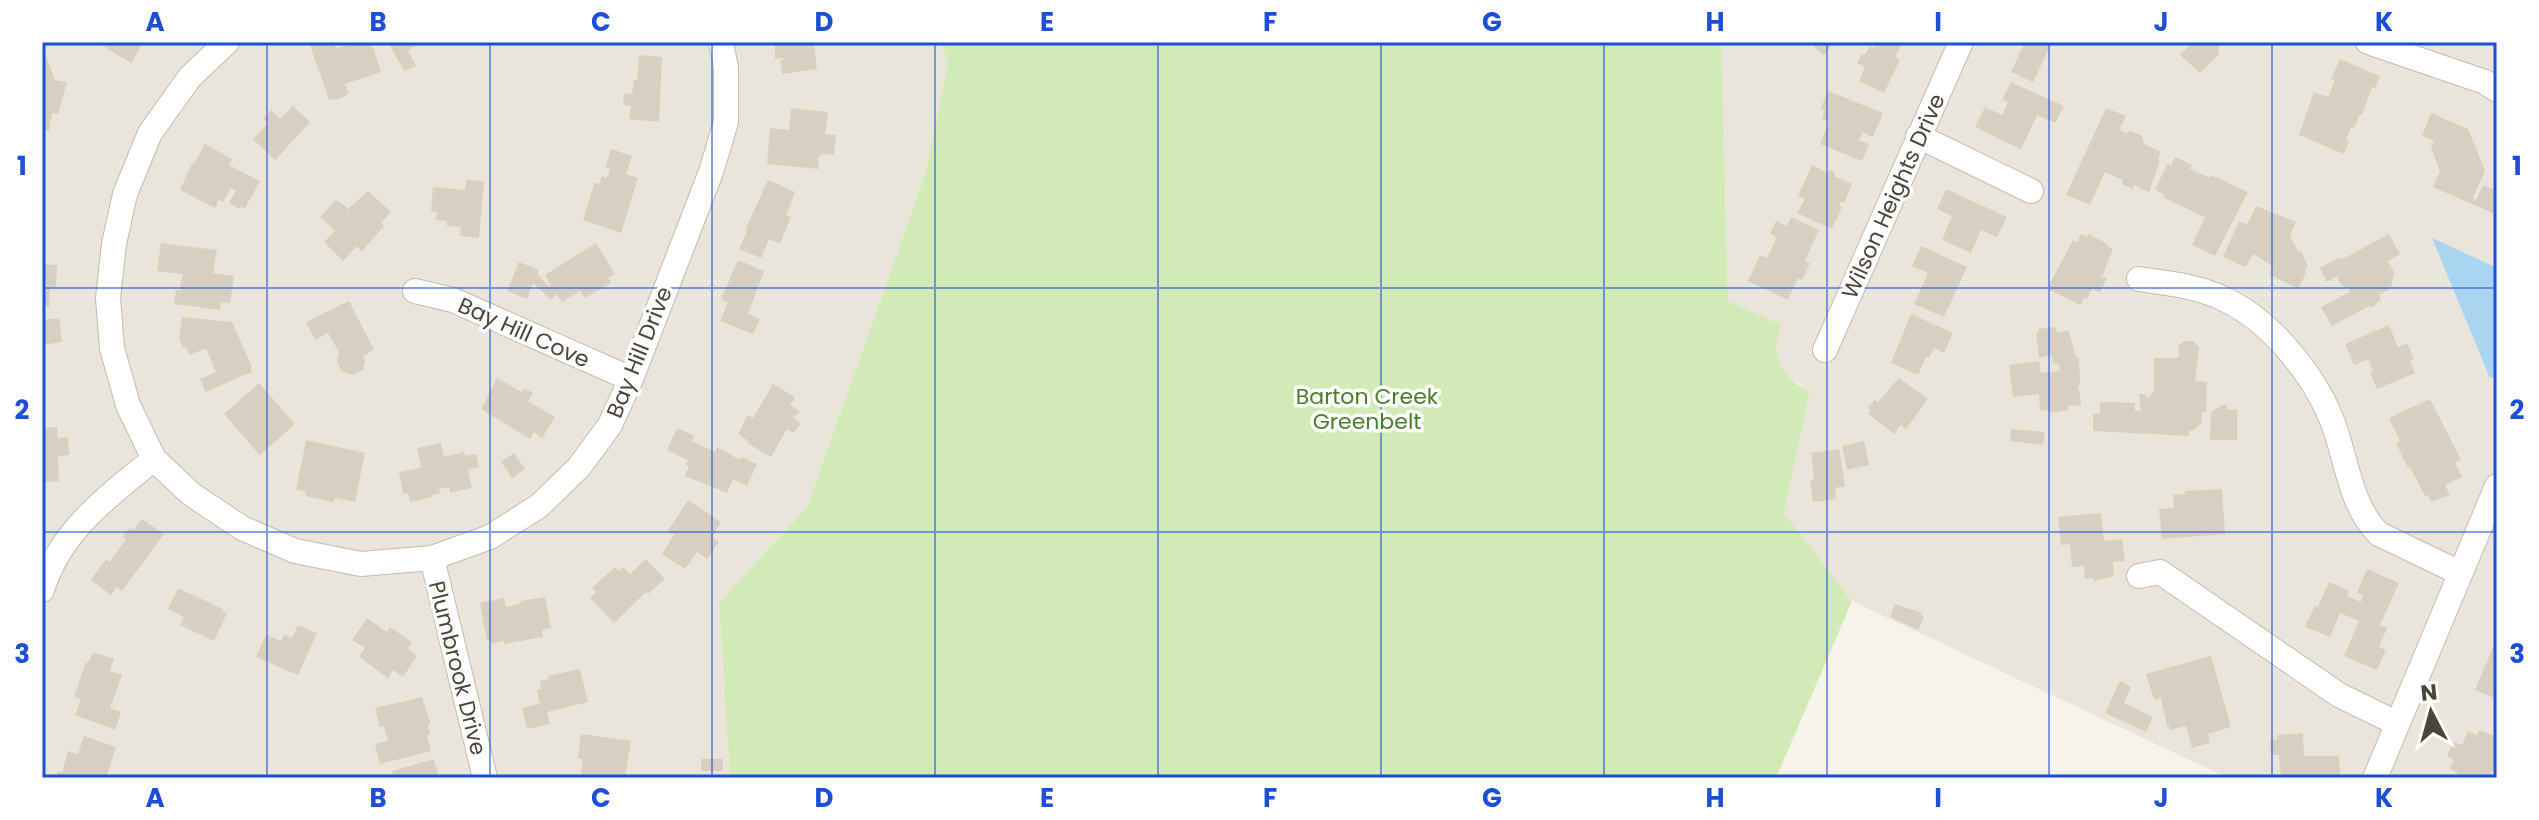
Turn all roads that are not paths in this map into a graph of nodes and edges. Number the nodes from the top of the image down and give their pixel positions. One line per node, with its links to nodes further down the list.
1 (227, 42): 12 (street)
2 (721, 42): 11 (street, Bay Hill Drive)
3 (1961, 42): 6 (street, Wilson Heights Drive)
4 (2368, 42): 5 (street)
5 (2497, 90)
6 (1918, 136): 7 (street); 10 (street, Wilson Heights Drive)
7 (2031, 191)
8 (2139, 279): 15 (street)
9 (415, 291): 11 (street, Bay Hill Cove)
10 (1825, 350)
11 (631, 379): 14 (street, Bay Hill Drive)
12 (154, 459): 14 (street, Bay Hill Drive); 17 (street)
13 (2497, 486): 15 (street)
14 (432, 558): 19 (street, Plumbrook Drive)
15 (2460, 573): 18 (street)
16 (2139, 576): 18 (street)
17 (42, 590)
18 (2396, 723): 20 (street)
19 (485, 778)
20 (2375, 778)

